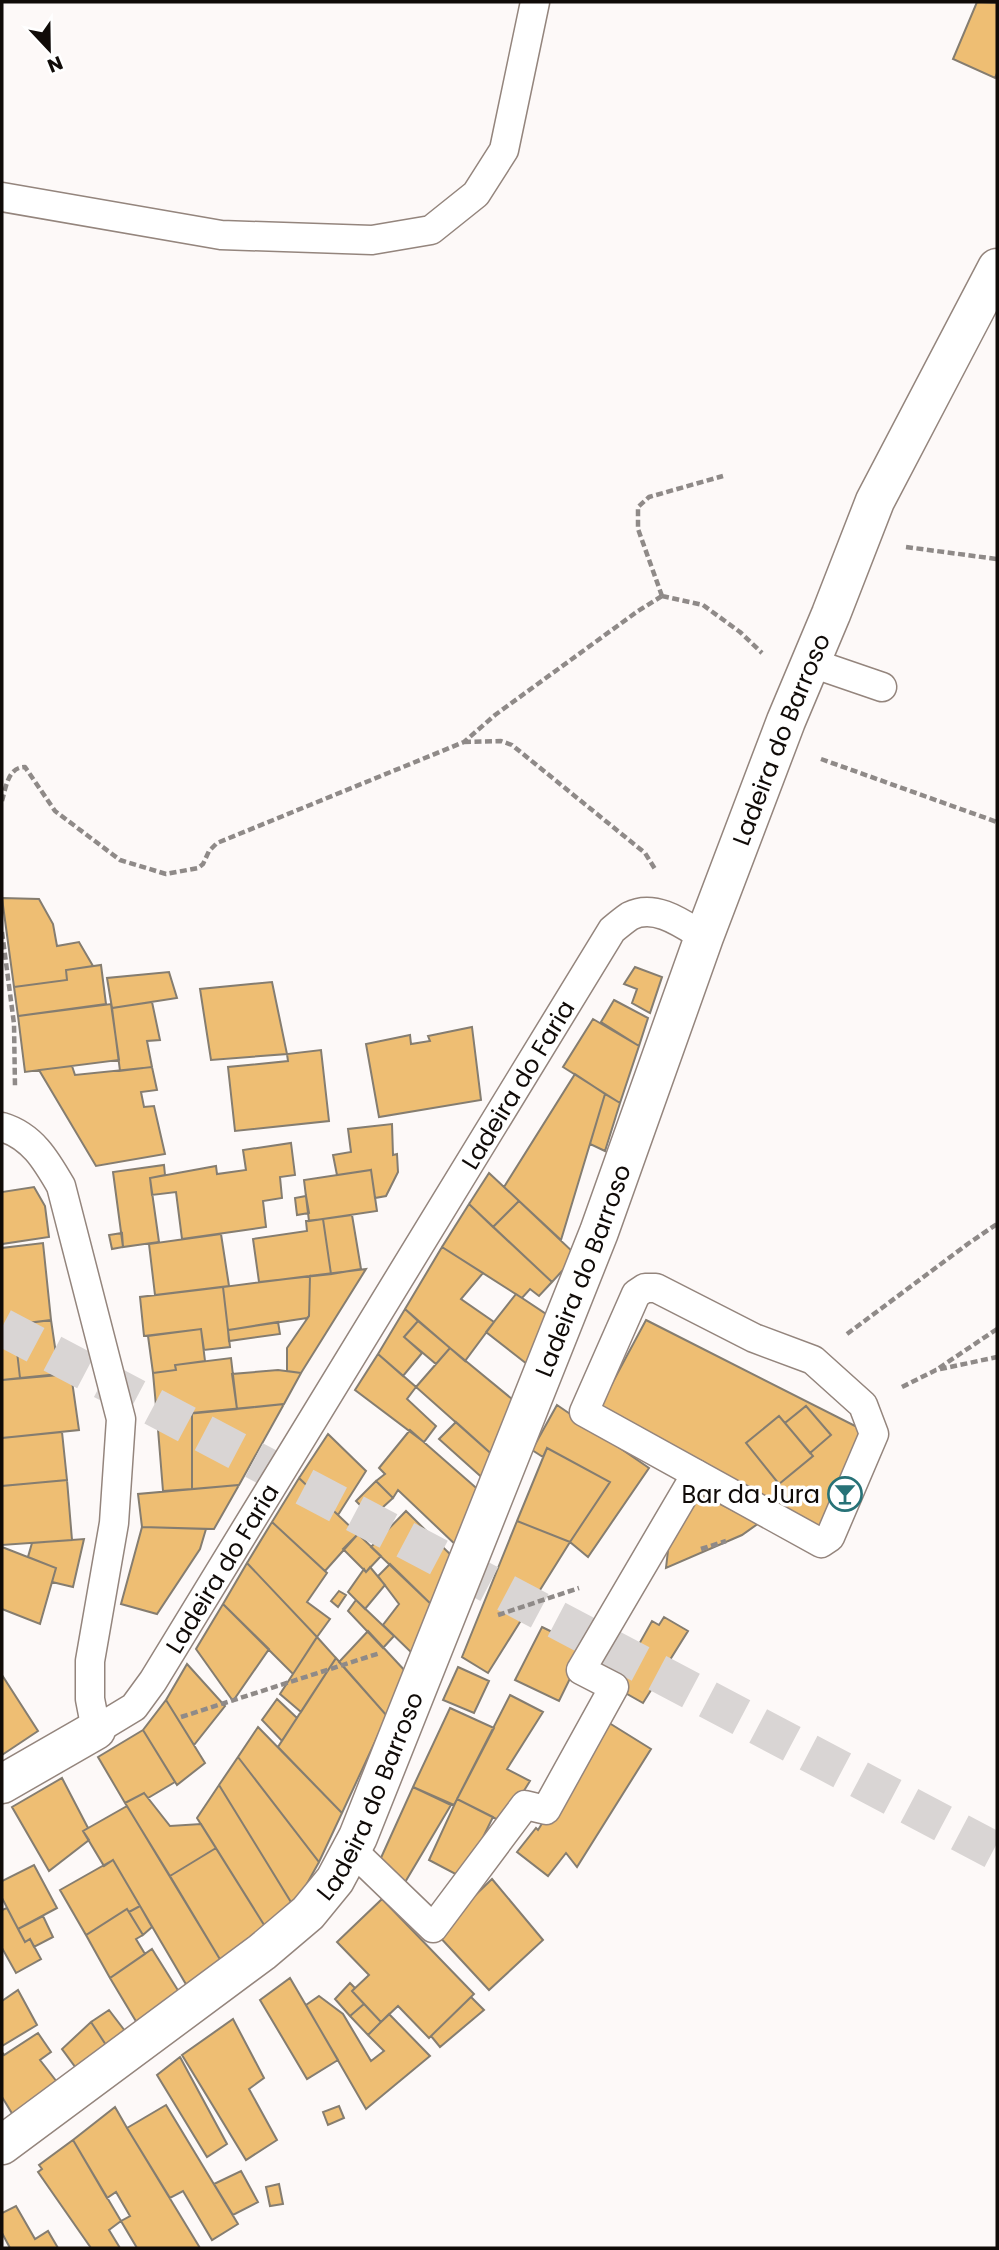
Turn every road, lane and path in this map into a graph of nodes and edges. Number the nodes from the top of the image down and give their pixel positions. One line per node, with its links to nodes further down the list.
1 (535, 2): 2 (lane)
2 (2, 197)
3 (997, 268): 5 (street, Ladeira do Barroso)
4 (723, 476): 7 (path)
5 (860, 541): 6 (path); 8 (street, Ladeira do Barroso)
6 (997, 559)
7 (662, 596): 8 (path); 10 (path)
8 (806, 676): 9 (lane); 11 (street, Ladeira do Barroso)
9 (882, 687)
10 (464, 741): 12 (path); 14 (path)
11 (776, 745): 13 (path); 14 (street, Ladeira do Barroso)
12 (2, 801)
13 (997, 822)
14 (689, 928): 24 (lane, Ladeira do Faria); 26 (street, Ladeira do Barroso)
15 (2, 932): 16 (path)
16 (7, 1129): 24 (lane)
17 (997, 1224): 20 (path)
18 (997, 1329): 21 (path)
19 (997, 1357): 21 (path)
20 (813, 1360): 22 (lane); 23 (lane)
21 (936, 1370): 22 (path)
22 (863, 1405): 23 (lane)
23 (696, 1474): 26 (lane)
24 (96, 1730): 25 (street)
25 (2, 1784)
26 (352, 1849): 27 (street, Ladeira do Barroso)
27 (2, 2145)

